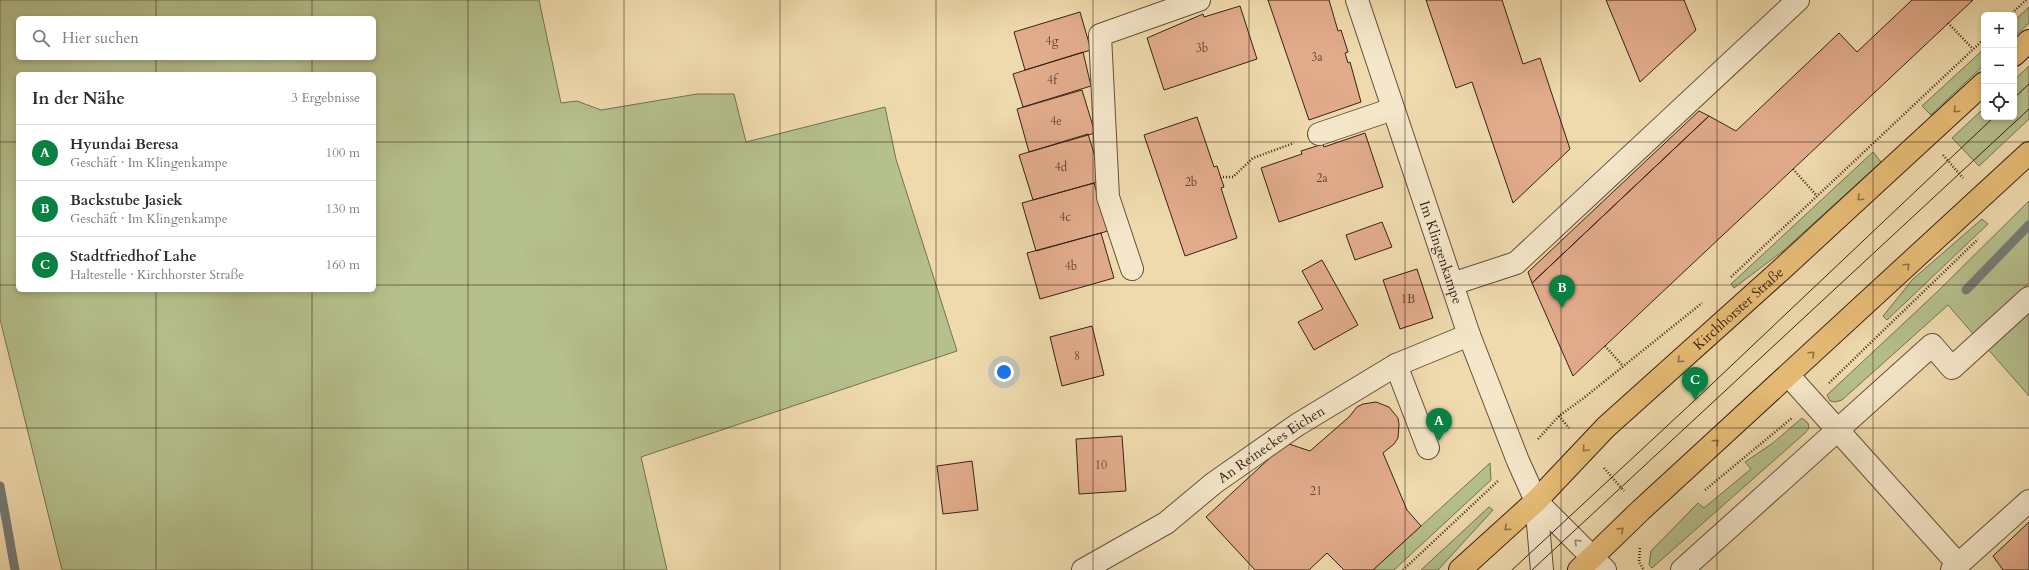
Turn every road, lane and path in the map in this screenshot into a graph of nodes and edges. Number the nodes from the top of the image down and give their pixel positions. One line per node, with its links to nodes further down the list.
1 (1199, 0): 21 (street)
2 (1357, 0): 12 (street, Im Klingenkampe)
3 (1798, 0): 23 (street)
4 (2026, 0): 5 (path)
5 (2013, 12)
6 (1948, 23): 9 (path)
7 (2029, 41): 10 (main road)
8 (1981, 42): 9 (path)
9 (1973, 49): 13 (path)
10 (2017, 52)
11 (1983, 84): 15 (main road, Kirchhorster Straße, one-way to 15)
12 (1393, 109): 14 (street); 23 (street, Im Klingenkampe)
13 (1907, 112): 15 (path); 19 (path)
14 (1319, 134): 18 (path)
15 (1928, 136): 20 (path); 34 (main road, Kirchhorster Straße, one-way to 34)
16 (2026, 159): 20 (main road)
17 (1793, 169): 19 (path)
18 (1220, 177)
19 (1817, 196): 22 (path)
20 (1981, 199): 30 (main road, one-way to 20)
21 (1132, 270)
22 (1726, 282)
23 (1452, 284): 26 (street, Im Klingenkampe)
24 (2029, 298): 32 (street)
25 (1703, 302): 29 (path)
26 (1469, 335): 28 (street, An Reineckes Eichen); 35 (street, Im Klingenkampe)
27 (1605, 346): 29 (path)
28 (1396, 365): 33 (street); 41 (street, An Reineckes Eichen)
29 (1623, 366): 31 (path)
30 (1788, 376): 32 (street); 38 (main road, one-way to 30)
31 (1559, 416): 34 (path); 35 (path)
32 (1837, 430): 40 (street); 45 (street)
33 (1428, 448)
34 (1586, 448): 36 (main road, Kirchhorster Straße, one-way to 36); 38 (path)
35 (1518, 461): 36 (street, Im Klingenkampe); 42 (path)
36 (1536, 501): 39 (street, one-way to 36); 43 (main road, Kirchhorster Straße, one-way to 43); 44 (street)
37 (2029, 501): 40 (street)
38 (1642, 510): 39 (main road, one-way to 38)
39 (1592, 566)
40 (1955, 567)
41 (1083, 570)
42 (1404, 570)
43 (1460, 570)
44 (1542, 570)
45 (1682, 570)

